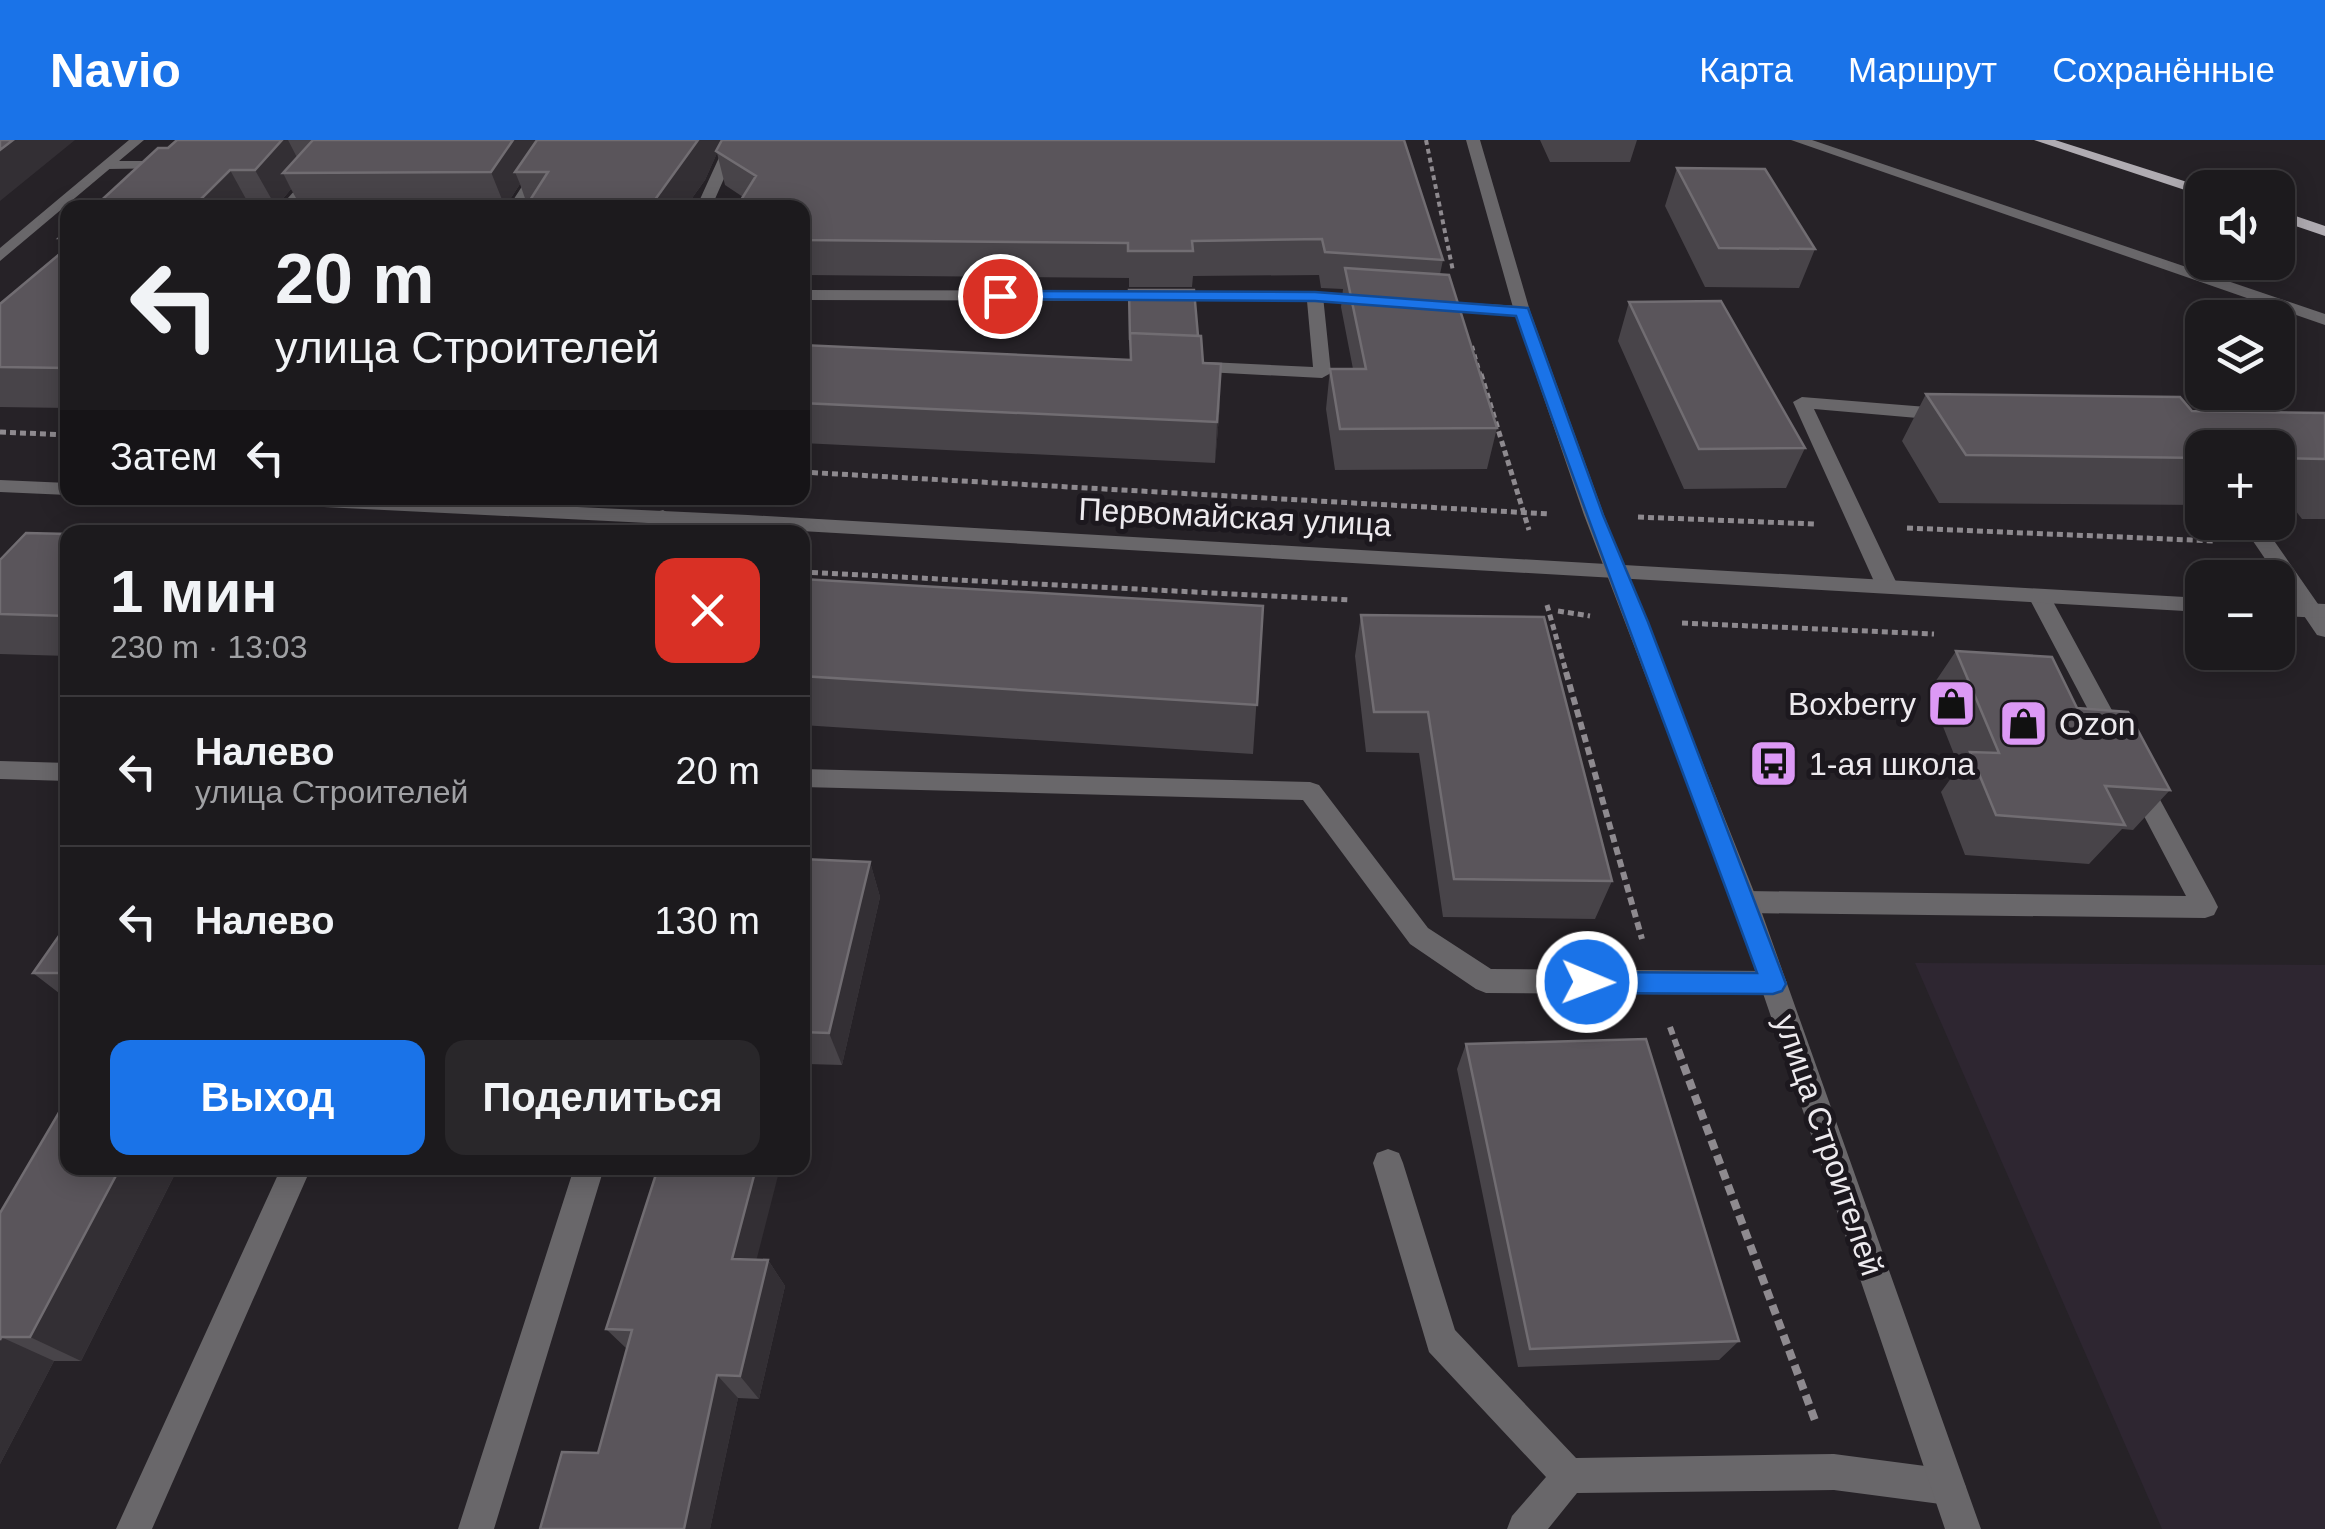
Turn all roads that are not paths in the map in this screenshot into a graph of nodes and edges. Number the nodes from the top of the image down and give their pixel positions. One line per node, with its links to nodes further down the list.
1 (137, 140): 8 (street)
2 (348, 140): 11 (street)
3 (558, 140): 15 (street)
4 (734, 140): 16 (street)
5 (1473, 140): 23 (street, улица Строителей)
6 (1798, 140): 24 (street)
7 (2042, 140): 12 (main road)
8 (108, 164): 9 (street); 13 (street)
9 (185, 164)
10 (308, 165): 11 (street)
11 (326, 165): 14 (street)
12 (2185, 186)
13 (66, 200)
14 (293, 200)
15 (520, 200)
16 (706, 200)
17 (60, 205): 20 (street)
18 (2295, 221): 19 (main road)
19 (2325, 231)
20 (0, 256)
21 (810, 295): 25 (street)
22 (1406, 304): 23 (street)
23 (1522, 312): 33 (street, улица Строителей)
24 (2325, 320)
25 (1168, 366)
26 (1977, 417): 34 (street)
27 (0, 486): 28 (street)
28 (60, 489)
29 (529, 505): 30 (street, Первомайская улица)
30 (659, 524)
31 (810, 532): 33 (street, Первомайская улица)
32 (2264, 540): 37 (street)
33 (1618, 574): 34 (street, Первомайская улица); 42 (street, улица Строителей)
34 (1888, 588): 35 (street, Первомайская улица)
35 (2039, 596): 36 (street, Первомайская улица); 42 (street)
36 (2185, 604)
37 (2317, 611): 38 (street)
38 (2325, 630)
39 (0, 770): 40 (street)
40 (60, 772)
41 (810, 778): 43 (street)
42 (1745, 902): 43 (street, улица Строителей)
43 (1773, 984): 48 (street, улица Строителей)
44 (1388, 1162): 47 (street)
45 (293, 1175): 49 (street)
46 (587, 1175): 50 (street)
47 (1569, 1476): 48 (street); 51 (street)
48 (1948, 1486): 52 (street, улица Строителей)
49 (134, 1529)
50 (476, 1529)
51 (1525, 1529)
52 (1963, 1529)

